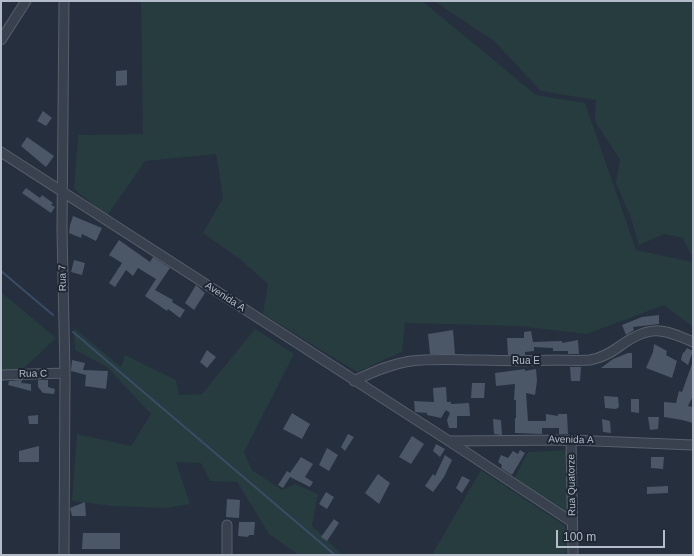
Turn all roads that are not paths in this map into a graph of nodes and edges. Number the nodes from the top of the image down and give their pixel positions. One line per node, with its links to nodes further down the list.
1 (26, 1): 3 (street)
2 (64, 1): 5 (street, Rua 7)
3 (1, 40)
4 (1, 152): 5 (street, Avenida A)
5 (63, 192): 7 (street, Rua 7); 9 (street, Avenida A)
6 (693, 342): 9 (street, Rua E)
7 (65, 374): 8 (street, Rua C); 15 (street, Rua 7)
8 (1, 375)
9 (354, 381): 11 (street, Avenida A)
10 (571, 440): 11 (street, Avenida A); 12 (street, Avenida A); 13 (street, Rua Quatorze)
11 (449, 441): 13 (street, Avenida A)
12 (693, 445)
13 (572, 522): 17 (street, Rua Quatorze)
14 (227, 525): 16 (street)
15 (64, 555)
16 (227, 555)
17 (573, 555)

